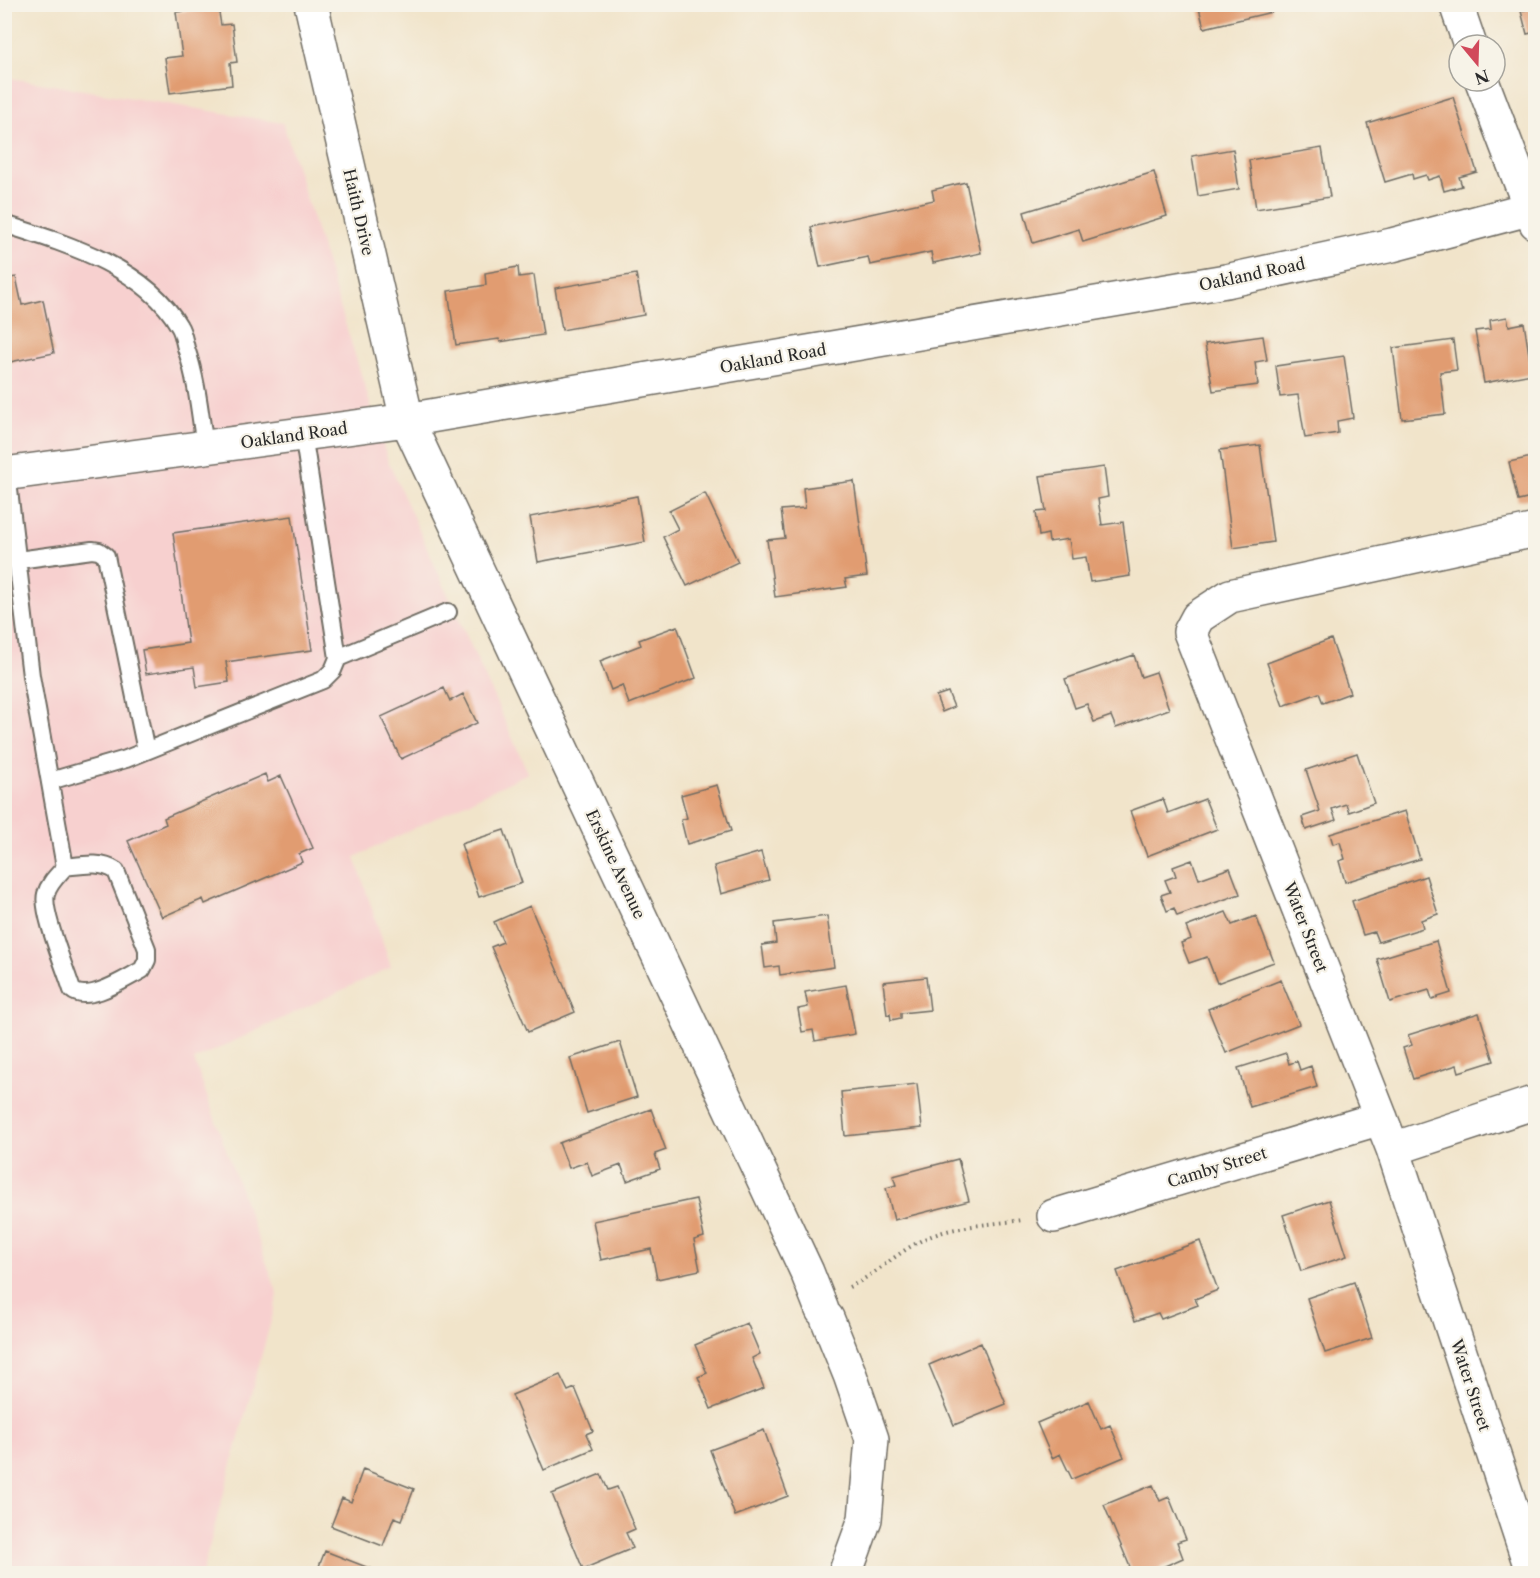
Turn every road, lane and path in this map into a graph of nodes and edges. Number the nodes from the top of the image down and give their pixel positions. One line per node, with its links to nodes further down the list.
1 (311, 4): 7 (street, Haith Drive)
2 (1456, 4): 3 (street)
3 (1466, 33)
4 (1487, 93): 5 (street)
5 (1534, 213): 7 (street, Oakland Road)
6 (4, 224): 9 (lane)
7 (407, 420): 8 (street, Oakland Road); 22 (street, Erskine Avenue)
8 (303, 434): 9 (street, Oakland Road); 14 (lane)
9 (205, 447): 10 (street, Oakland Road)
10 (6, 474): 12 (lane)
11 (1536, 530): 19 (street, Water Street)
12 (18, 560): 15 (lane); 16 (lane)
13 (448, 612): 14 (lane)
14 (338, 658): 15 (lane)
15 (146, 751): 16 (lane)
16 (50, 781): 17 (lane)
17 (65, 867): 17 (lane)
18 (1536, 1102): 20 (street)
19 (1381, 1118): 20 (street, Water Street); 21 (street, Camby Street)
20 (1393, 1149): 24 (street, Water Street)
21 (1054, 1216): 22 (path)
22 (823, 1310): 23 (street, Erskine Avenue)
23 (845, 1574)
24 (1533, 1574)

